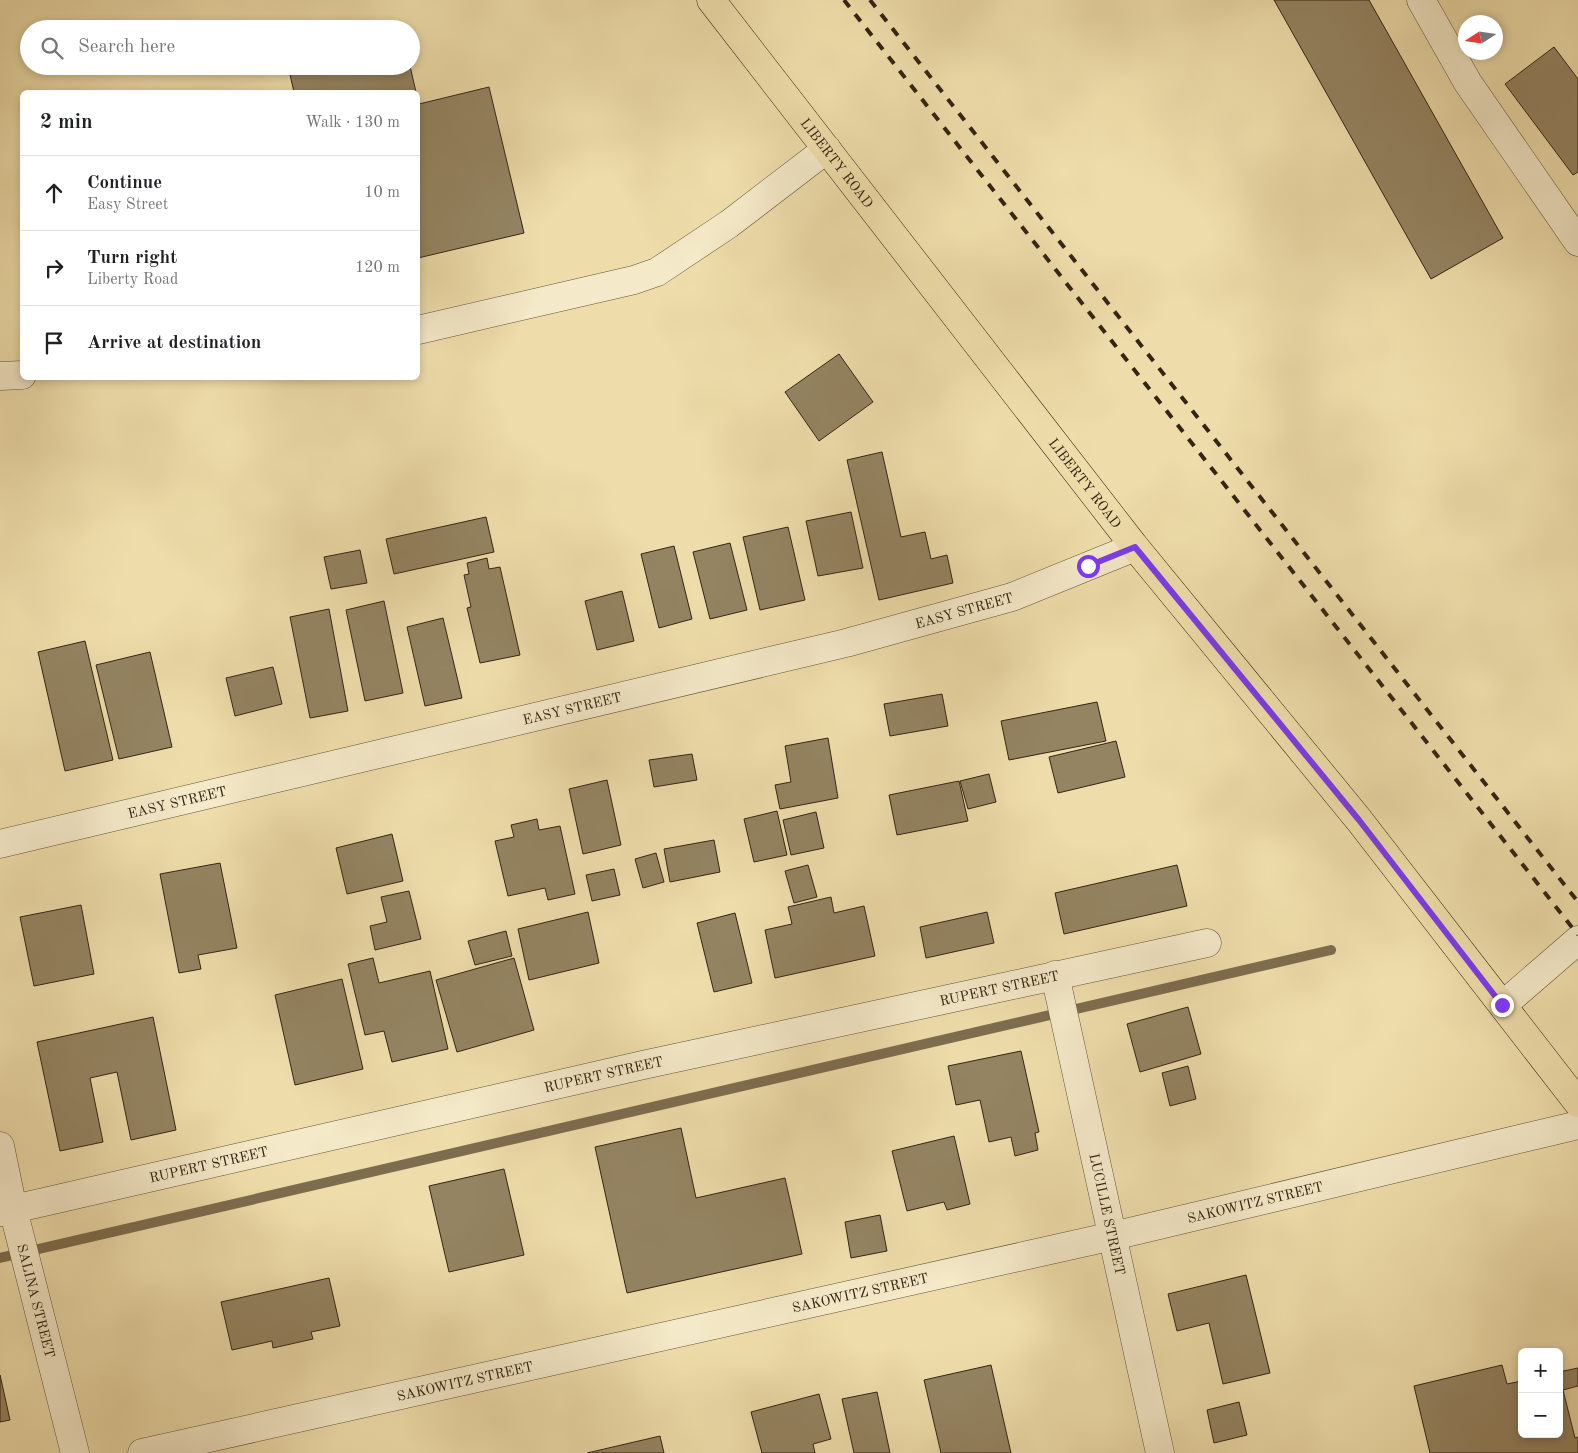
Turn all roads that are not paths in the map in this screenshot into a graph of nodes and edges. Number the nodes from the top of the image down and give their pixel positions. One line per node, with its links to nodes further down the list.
1 (711, 0): 3 (main road, LIBERTY ROAD)
2 (1421, 0): 4 (street)
3 (827, 149): 5 (street); 8 (main road, LIBERTY ROAD)
4 (1578, 242)
5 (420, 330)
6 (20, 375): 7 (street)
7 (0, 376)
8 (1135, 547): 9 (street, EASY STREET); 13 (main road, LIBERTY ROAD)
9 (0, 844)
10 (1578, 940): 13 (street)
11 (1207, 943): 12 (street, RUPERT STREET)
12 (1058, 987): 17 (street, RUPERT STREET); 18 (street, LUCILLE STREET)
13 (1502, 1005): 14 (main road, LIBERTY ROAD)
14 (1578, 1103)
15 (1578, 1125): 18 (street, SAKOWITZ STREET)
16 (0, 1146): 17 (street, SALINA STREET)
17 (11, 1217): 19 (street, SALINA STREET)
18 (1113, 1236): 20 (street, SAKOWITZ STREET); 21 (street, LUCILLE STREET)
19 (75, 1453)
20 (142, 1453)
21 (1160, 1453)

